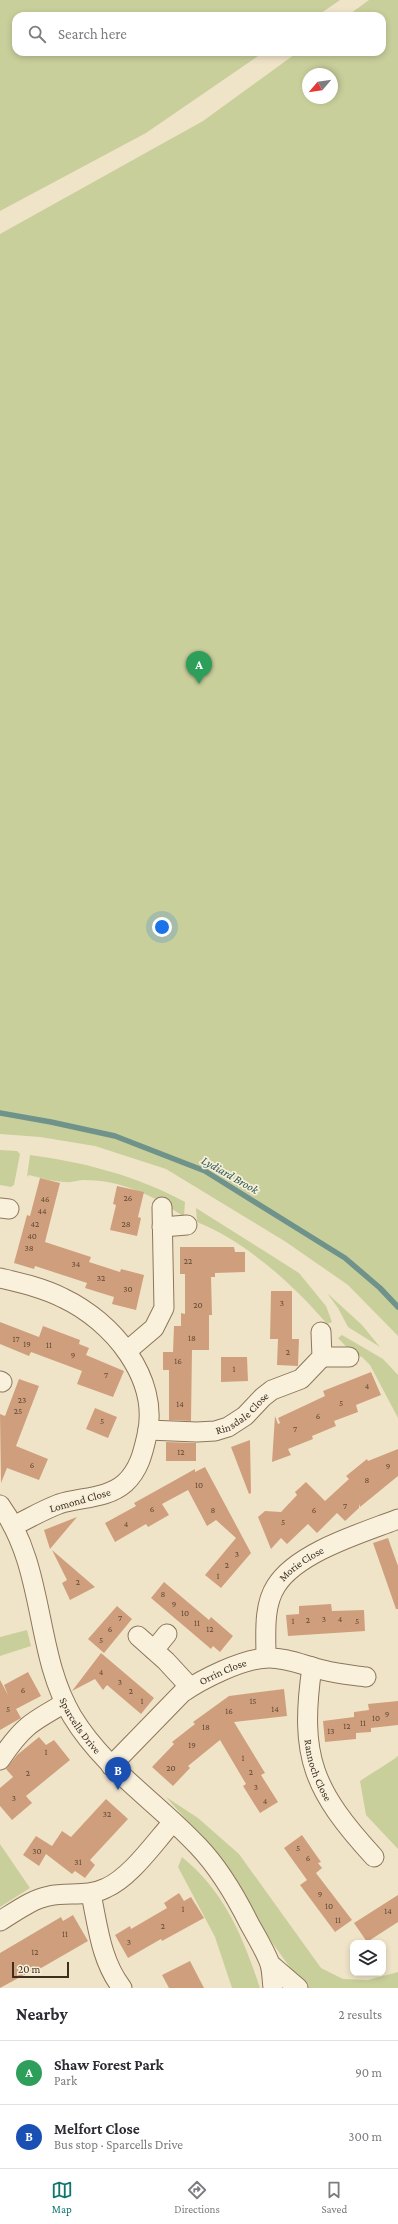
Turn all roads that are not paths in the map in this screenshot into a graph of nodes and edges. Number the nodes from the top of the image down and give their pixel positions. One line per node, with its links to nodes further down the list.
1 (162, 1207): 2 (street)
2 (162, 1226): 3 (street); 6 (street)
3 (187, 1226)
4 (0, 1278): 6 (street, Lomond Close)
5 (321, 1332): 7 (street)
6 (127, 1350): 9 (street, Lomond Close)
7 (322, 1357): 8 (street); 9 (street, Rinsdale Close)
8 (349, 1357)
9 (148, 1430): 12 (street, Lomond Close)
10 (0, 1505): 12 (street, Sparcells Drive)
11 (398, 1519): 16 (street, Morie Close)
12 (13, 1526): 20 (street, Sparcells Drive)
13 (167, 1634): 15 (street)
14 (138, 1636): 15 (street)
15 (154, 1650): 19 (street)
16 (266, 1658): 17 (street, Orrin Close); 19 (street, Orrin Close)
17 (312, 1667): 18 (street, Orrin Close); 24 (street, Rannoch Close)
18 (366, 1677)
19 (190, 1687): 22 (street, Orrin Close)
20 (65, 1703): 21 (street); 22 (street, Sparcells Drive)
21 (0, 1760)
22 (111, 1766): 23 (street, Sparcells Drive)
23 (172, 1822): 25 (street); 27 (street, Sparcells Drive)
24 (374, 1857)
25 (91, 1894): 26 (street); 28 (street)
26 (0, 1921)
27 (270, 1964): 29 (street, Sparcells Drive); 30 (street, Sparcells Drive)
28 (122, 1988)
29 (273, 1988)
30 (298, 1988)

